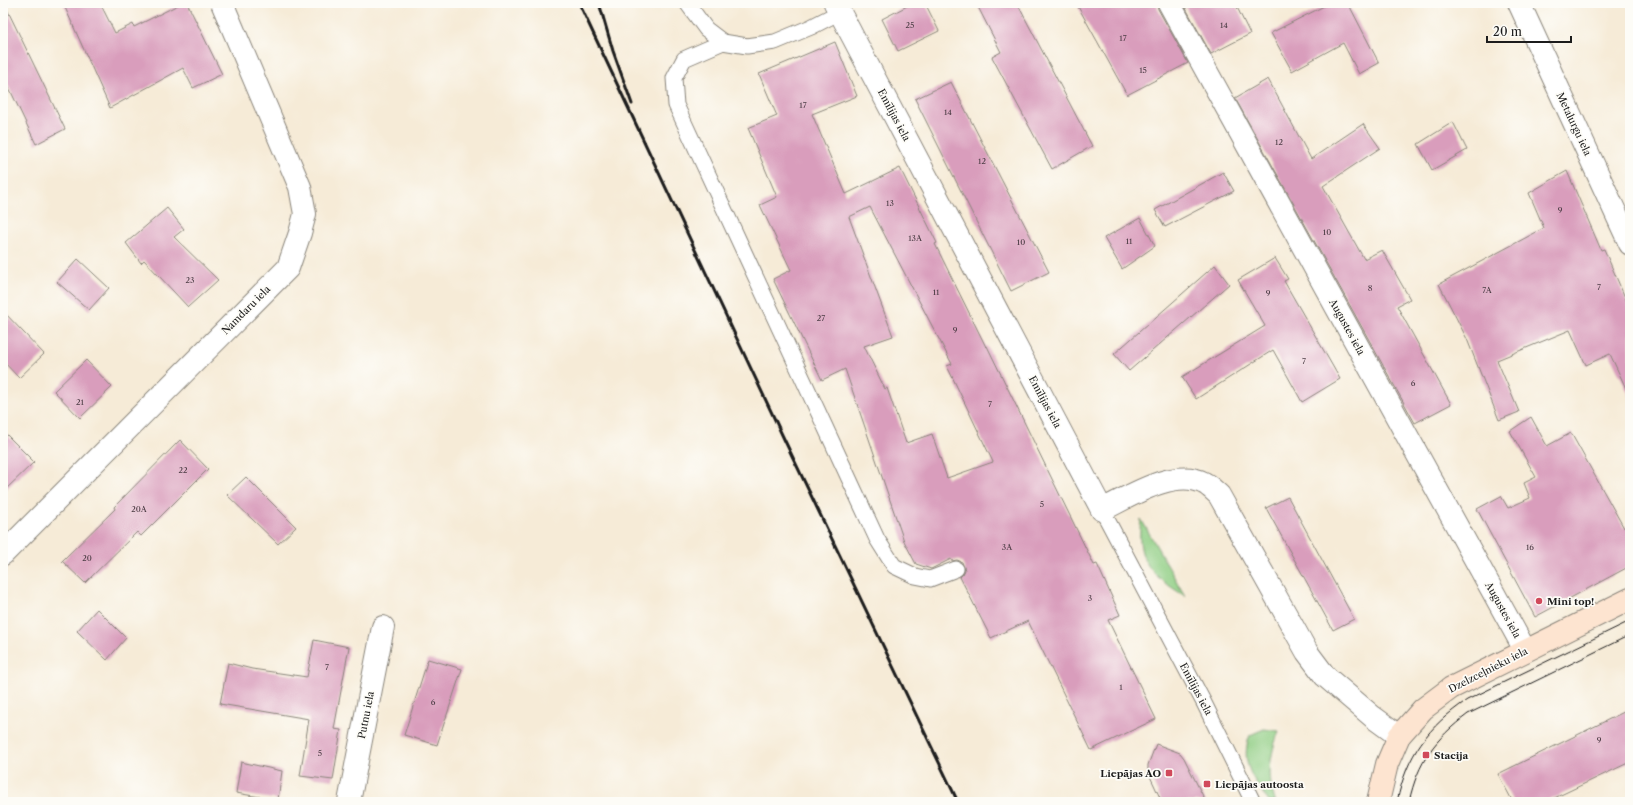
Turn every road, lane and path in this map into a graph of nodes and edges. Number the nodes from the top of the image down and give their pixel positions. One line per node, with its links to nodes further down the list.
1 (222, 3): 9 (street, Namdaru iela)
2 (687, 3): 6 (lane)
3 (1169, 3): 13 (street, Augustes iela)
4 (1518, 3): 7 (street, Metalurgu iela)
5 (837, 8): 6 (lane); 8 (street, Emīlijas iela)
6 (723, 42): 10 (lane)
7 (1630, 243)
8 (1102, 510): 14 (street); 16 (lane, Emīlijas iela)
9 (3, 554)
10 (956, 569)
11 (1630, 599): 13 (street, Dzelzceļnieku iela)
12 (383, 627): 15 (street, Putnu iela)
13 (1525, 650): 14 (street, Dzelzceļnieku iela)
14 (1399, 736): 17 (street, Dzelzceļnieku iela)
15 (349, 802)
16 (1253, 802)
17 (1378, 802)

